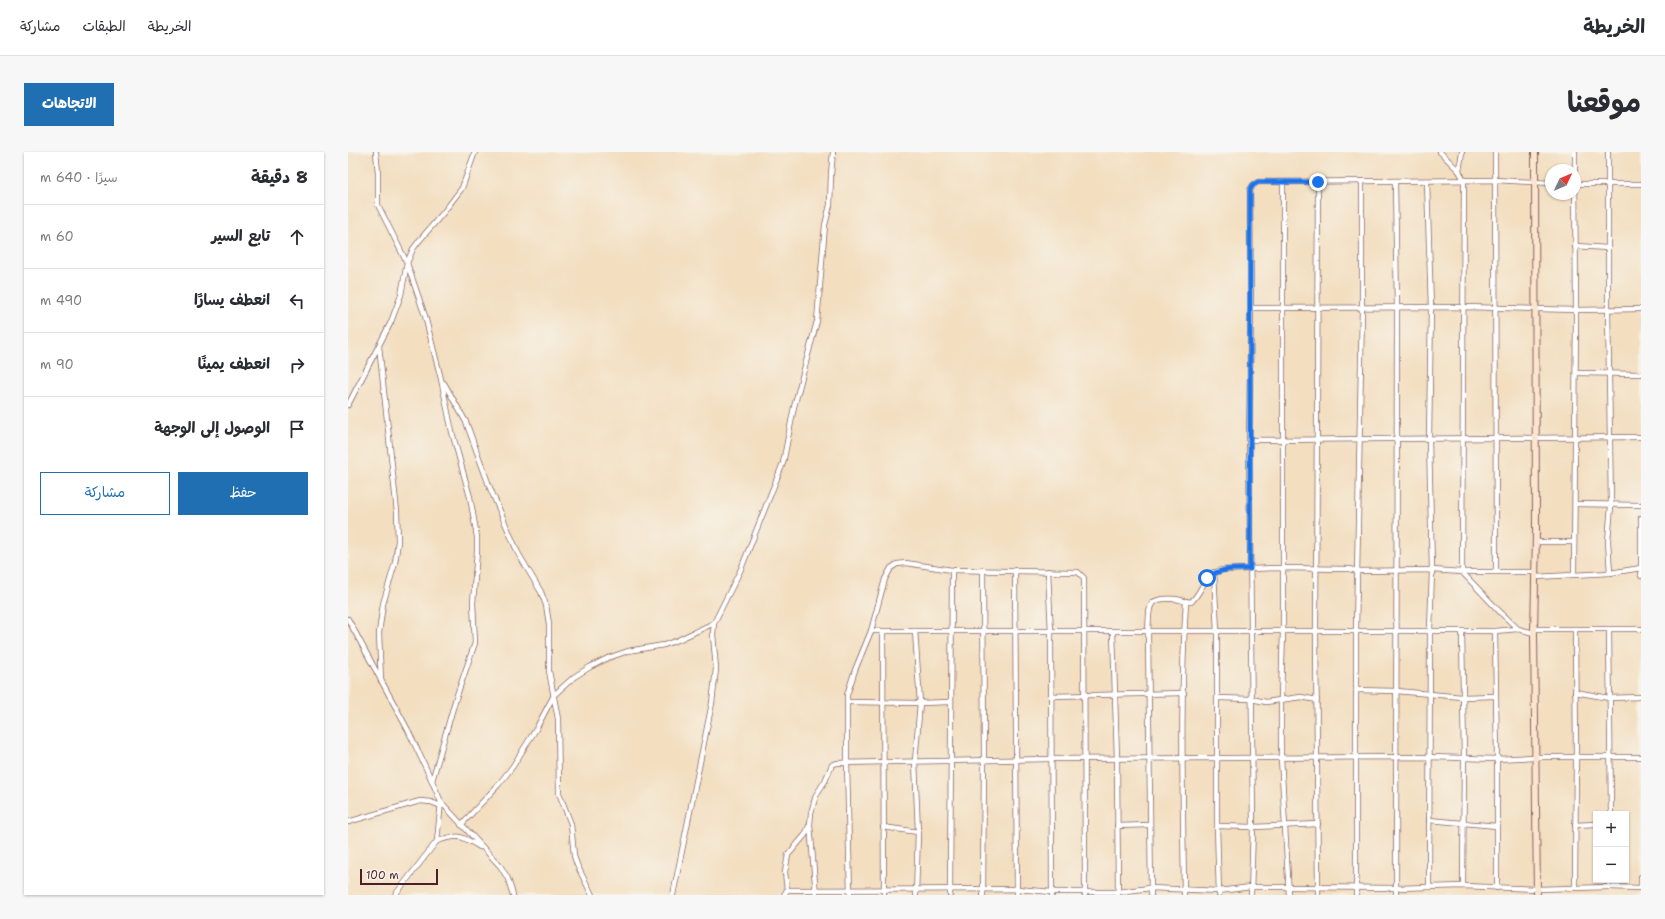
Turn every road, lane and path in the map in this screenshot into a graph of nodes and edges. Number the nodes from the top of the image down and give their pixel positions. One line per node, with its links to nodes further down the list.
1 (376, 152): 27 (street)
2 (475, 152): 27 (street)
3 (833, 152): 84 (street)
4 (1440, 152): 11 (street)
5 (1462, 152): 11 (street)
6 (1495, 152): 14 (street)
7 (1536, 152): 19 (street)
8 (1575, 152): 10 (street)
9 (1608, 152): 23 (street)
10 (1575, 164)
11 (1458, 171): 13 (street)
12 (1427, 180): 13 (street); 16 (street); 35 (street)
13 (1464, 180): 14 (street); 28 (street)
14 (1495, 180): 19 (street); 29 (street)
15 (1362, 181): 16 (street); 18 (street); 33 (street)
16 (1395, 181): 34 (street)
17 (1283, 182): 18 (street); 30 (street); 31 (street)
18 (1318, 182): 32 (street)
19 (1536, 183): 20 (street); 36 (street)
20 (1545, 183)
21 (1581, 184): 23 (street)
22 (1641, 184): 23 (street)
23 (1608, 185): 26 (street)
24 (1575, 200): 25 (street)
25 (1575, 246): 26 (street); 39 (street)
26 (1608, 248): 37 (street)
27 (407, 263): 40 (street); 44 (street)
28 (1464, 307): 29 (street); 35 (street); 52 (street)
29 (1496, 307): 36 (street); 53 (street)
30 (1251, 308): 31 (street); 55 (street)
31 (1284, 308): 32 (street); 56 (street)
32 (1317, 308): 33 (street); 57 (street)
33 (1362, 308): 34 (street); 49 (street)
34 (1397, 308): 35 (street); 50 (street)
35 (1431, 308): 51 (street)
36 (1535, 309): 39 (street); 54 (street)
37 (1608, 309): 38 (street); 39 (street); 42 (street)
38 (1641, 309)
39 (1576, 310): 41 (street)
40 (379, 346): 45 (street); 110 (street)
41 (1576, 373): 42 (street); 46 (street)
42 (1609, 373): 43 (street); 47 (street)
43 (1641, 374)
44 (441, 378): 116 (street); 157 (street)
45 (348, 405)
46 (1575, 438): 47 (street); 54 (street); 58 (street)
47 (1611, 438): 48 (street); 60 (street)
48 (1641, 438)
49 (1358, 439): 50 (street); 57 (street); 73 (street)
50 (1397, 439): 51 (street); 74 (street)
51 (1429, 439): 52 (street); 71 (street)
52 (1463, 439): 53 (street); 76 (street)
53 (1496, 439): 54 (street); 77 (street)
54 (1536, 439): 62 (street)
55 (1249, 440): 56 (street); 66 (street)
56 (1283, 440): 57 (street); 64 (street)
57 (1316, 440): 67 (street)
58 (1575, 504): 60 (street); 63 (street)
59 (1641, 505): 60 (street)
60 (1611, 506): 78 (street)
61 (1641, 518): 65 (street)
62 (1536, 542): 63 (street); 79 (street)
63 (1574, 542): 80 (street)
64 (1283, 568): 66 (street); 67 (street); 93 (street)
65 (1641, 568): 78 (street); 81 (street)
66 (1250, 569): 75 (street); 107 (street)
67 (1317, 569): 73 (street); 108 (street)
68 (952, 570): 69 (street); 89 (street); 91 (street)
69 (983, 570): 70 (street); 92 (street)
70 (1015, 570): 72 (street); 100 (street)
71 (1432, 570): 74 (street); 76 (street); 95 (street)
72 (1048, 571): 101 (street); 102 (street)
73 (1357, 571): 74 (street); 109 (street)
74 (1397, 571): 94 (street)
75 (1214, 572): 82 (street); 106 (street)
76 (1462, 572): 77 (street); 85 (street)
77 (1496, 572): 79 (street)
78 (1610, 572): 80 (street)
79 (1536, 574): 80 (street); 98 (street)
80 (1574, 574)
81 (1641, 576)
82 (1186, 601): 104 (street); 105 (street)
83 (348, 619): 110 (street)
84 (714, 623): 116 (street); 209 (street)
85 (1518, 629): 97 (street); 98 (street)
86 (1575, 629): 87 (street); 98 (street); 113 (street)
87 (1609, 629): 88 (street); 125 (street)
88 (1641, 629)
89 (871, 631): 99 (street); 129 (street)
90 (915, 631): 91 (street); 99 (street); 132 (street)
91 (951, 631): 92 (street); 130 (street)
92 (983, 631): 100 (street); 154 (street)
93 (1283, 631): 107 (street); 108 (street); 127 (street)
94 (1397, 631): 95 (street); 109 (street); 112 (street)
95 (1430, 631): 96 (street); 118 (street)
96 (1462, 631): 97 (street); 123 (street)
97 (1495, 631): 121 (street)
98 (1535, 631): 134 (street)
99 (883, 632): 131 (street)
100 (1015, 632): 101 (street); 150 (street)
101 (1051, 632): 102 (street); 119 (street)
102 (1084, 632): 103 (street); 120 (street)
103 (1114, 632): 104 (street); 117 (street)
104 (1148, 632): 105 (street); 115 (street)
105 (1184, 632): 106 (street); 114 (street)
106 (1217, 632): 107 (street); 124 (street)
107 (1250, 632): 126 (street)
108 (1316, 632): 109 (street); 128 (street)
109 (1356, 632): 111 (street)
110 (381, 681): 157 (street)
111 (1356, 690): 112 (street); 142 (street)
112 (1397, 691): 118 (street); 143 (street)
113 (1576, 692): 125 (street); 135 (street)
114 (1184, 693): 115 (street); 148 (street)
115 (1149, 694): 117 (street); 147 (street)
116 (554, 695): 162 (street); 208 (street)
117 (1115, 695): 120 (street); 146 (street)
118 (1430, 695): 123 (street); 133 (street)
119 (1051, 696): 120 (street); 144 (street)
120 (1084, 696): 145 (street)
121 (1495, 696): 123 (street); 151 (street)
122 (1641, 696): 125 (street)
123 (1462, 697): 149 (street)
124 (1218, 698): 126 (street); 138 (street)
125 (1609, 698): 136 (street)
126 (1251, 699): 127 (street); 139 (street)
127 (1280, 699): 128 (street); 140 (street)
128 (1317, 700): 141 (street)
129 (847, 702): 131 (street); 155 (street)
130 (950, 702): 132 (street); 153 (street)
131 (882, 703): 132 (street); 156 (street)
132 (920, 703): 152 (street)
133 (1430, 757): 143 (street); 149 (street); 160 (street)
134 (1535, 757): 135 (street); 151 (street); 199 (street)
135 (1576, 757): 136 (street); 168 (street)
136 (1610, 757): 137 (street); 159 (street)
137 (1641, 757)
138 (1217, 758): 139 (street); 148 (street); 170 (street)
139 (1252, 758): 140 (street); 174 (street)
140 (1281, 758): 141 (street); 171 (street)
141 (1316, 758): 142 (street); 164 (street)
142 (1356, 758): 143 (street); 184 (street)
143 (1396, 758): 189 (street)
144 (1051, 759): 145 (street); 150 (street); 201 (street)
145 (1085, 759): 146 (street); 205 (street)
146 (1117, 759): 147 (street); 169 (street)
147 (1149, 759): 148 (street); 167 (street)
148 (1183, 759): 203 (street)
149 (1464, 759): 151 (street); 165 (street)
150 (1016, 760): 154 (street); 197 (street)
151 (1498, 760): 172 (street)
152 (915, 761): 153 (street); 156 (street); 175 (street)
153 (950, 761): 154 (street); 195 (street)
154 (984, 761): 196 (street)
155 (847, 762): 156 (street); 163 (street); 192 (street)
156 (883, 762): 173 (street)
157 (432, 781): 158 (street)
158 (441, 804): 161 (street); 162 (street); 176 (street)
159 (1610, 811)
160 (1429, 820): 165 (street); 185 (street)
161 (348, 822)
162 (461, 824): 177 (street)
163 (810, 824): 198 (street); 200 (street)
164 (1318, 824): 171 (street); 183 (street)
165 (1463, 824): 172 (street); 180 (street)
166 (1593, 824): 168 (street)
167 (1150, 825): 169 (street); 188 (street)
168 (1575, 825): 186 (street)
169 (1117, 826): 202 (street)
170 (1217, 826): 174 (street); 204 (street)
171 (1285, 826): 174 (street); 182 (street)
172 (1497, 826): 190 (street)
173 (883, 827): 175 (street); 193 (street)
174 (1253, 827): 181 (street)
175 (918, 832): 194 (street)
176 (437, 841): 177 (street); 206 (street)
177 (485, 850): 207 (street)
178 (1641, 877): 191 (street)
179 (1609, 883): 187 (street)
180 (1463, 886): 185 (street); 190 (street)
181 (1251, 887): 182 (street); 204 (street); 217 (street)
182 (1289, 887): 183 (street); 218 (street)
183 (1318, 887): 184 (street); 219 (street)
184 (1356, 887): 189 (street); 220 (street)
185 (1429, 887): 189 (street)
186 (1575, 887): 187 (street); 199 (street)
187 (1609, 887): 191 (street)
188 (1150, 888): 202 (street); 203 (street); 216 (street)
189 (1396, 888): 221 (street)
190 (1497, 888): 199 (street)
191 (1641, 888)
192 (850, 889): 193 (street); 200 (street); 210 (street)
193 (884, 889): 194 (street); 211 (street)
194 (916, 889): 195 (street); 212 (street)
195 (950, 889): 196 (street); 213 (street)
196 (983, 889): 197 (street); 214 (street)
197 (1017, 889): 201 (street); 215 (street)
198 (786, 892): 200 (street)
199 (1537, 892)
200 (816, 893)
201 (1052, 893): 205 (street)
202 (1118, 893): 205 (street)
203 (1184, 893): 204 (street)
204 (1219, 893)
205 (1085, 894)
206 (395, 895)
207 (513, 895)
208 (592, 895)
209 (673, 895)
210 (850, 895)
211 (884, 895)
212 (916, 895)
213 (950, 895)
214 (983, 895)
215 (1017, 895)
216 (1151, 895)
217 (1251, 895)
218 (1289, 895)
219 (1318, 895)
220 (1356, 895)
221 (1396, 895)

